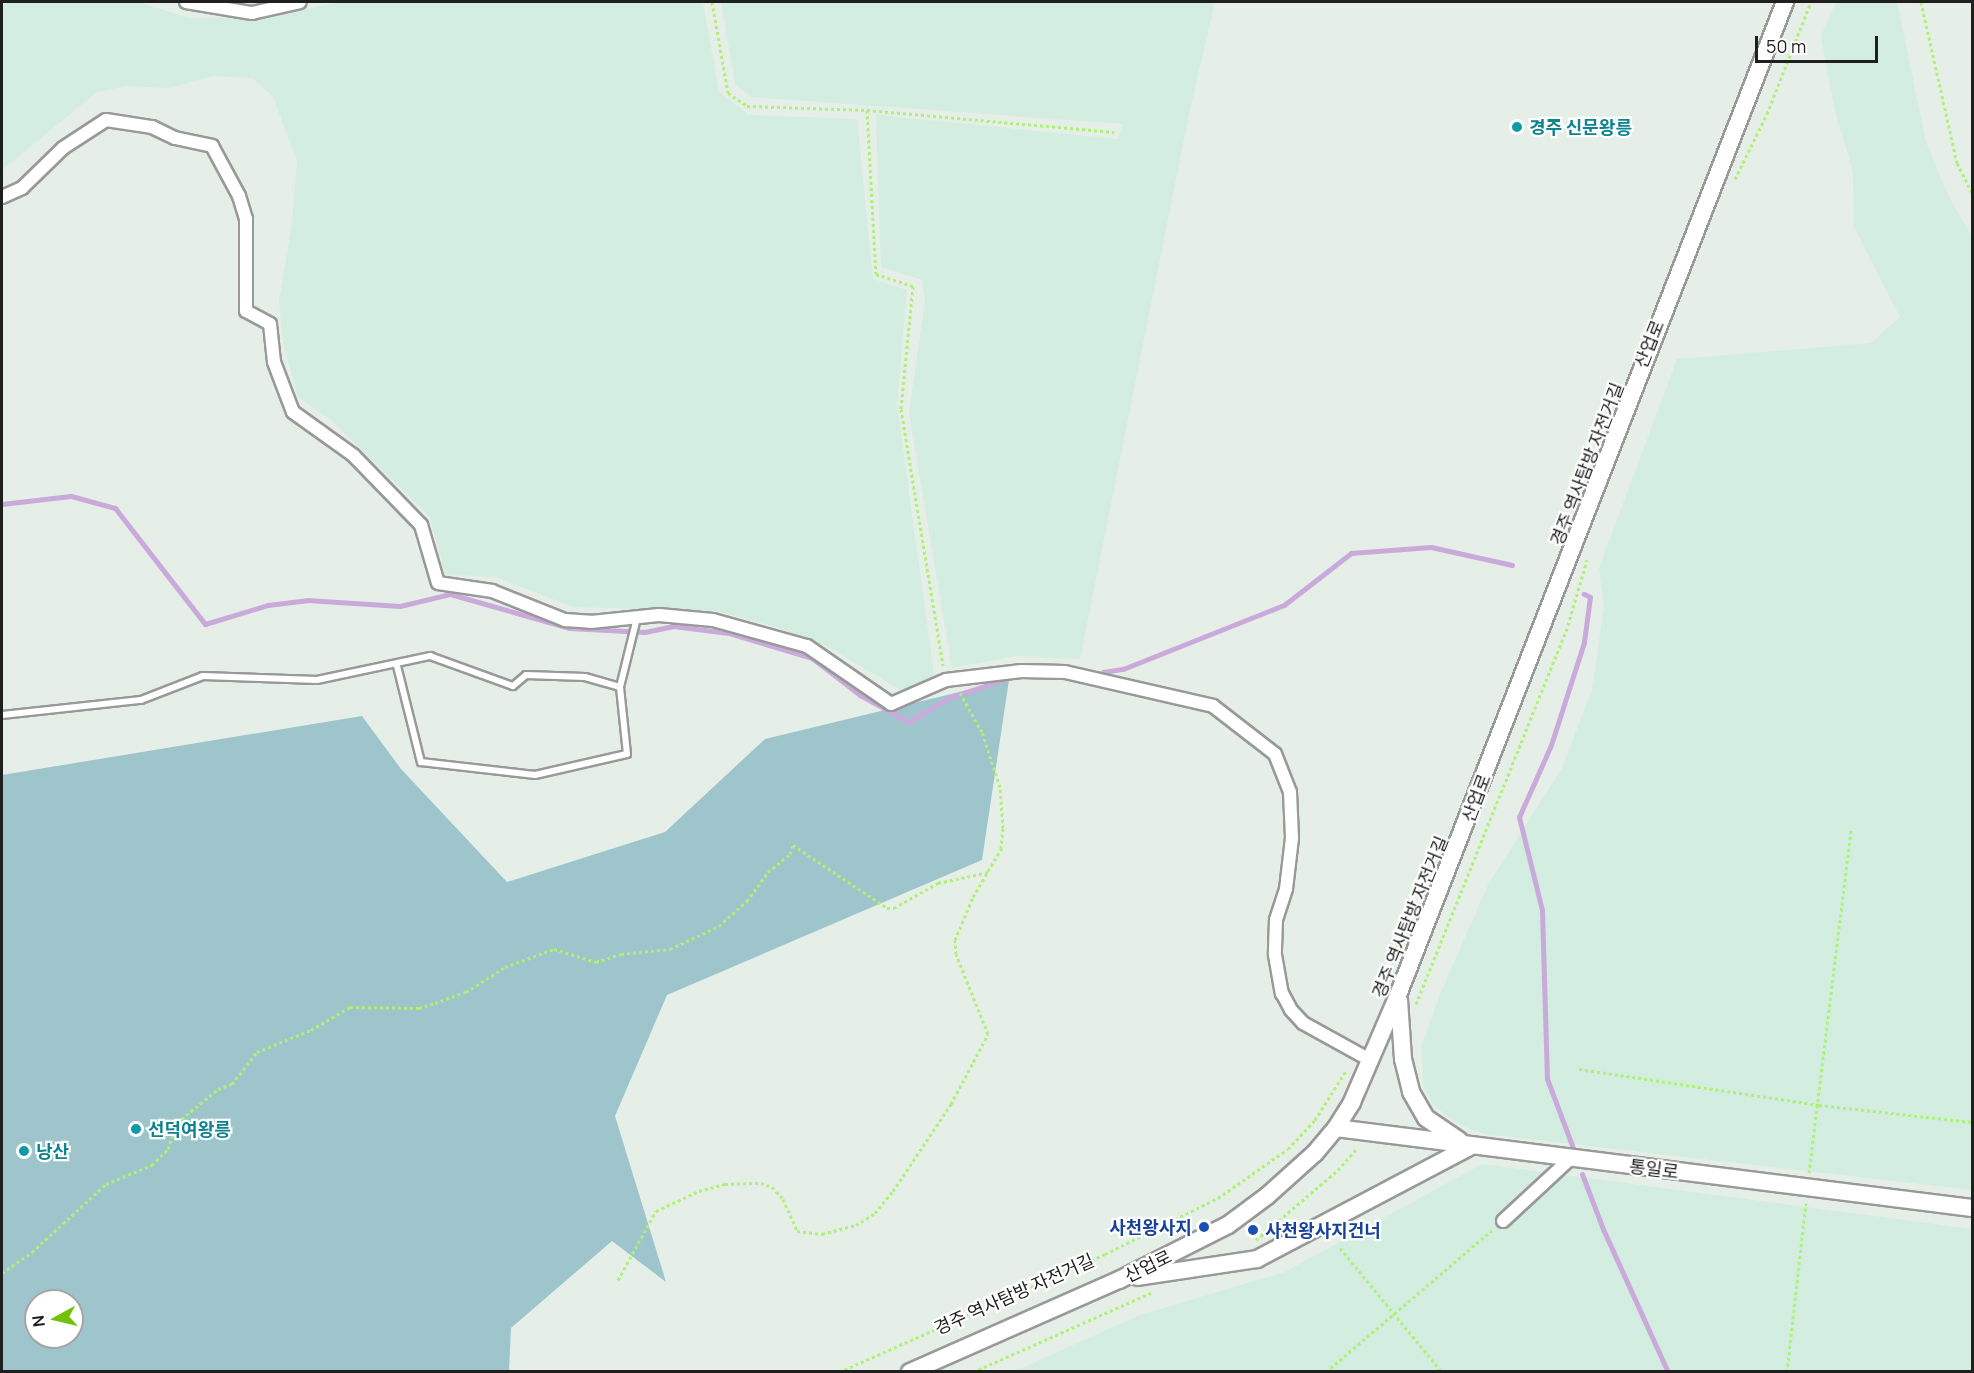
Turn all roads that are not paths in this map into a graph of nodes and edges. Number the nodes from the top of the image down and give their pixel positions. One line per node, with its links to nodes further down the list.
1 (186, 2): 2 (street)
2 (300, 2)
3 (1785, 2): 9 (street, 산업로)
4 (2, 197): 5 (street)
5 (637, 619): 7 (lane); 10 (street)
6 (398, 666): 7 (lane); 7 (lane); 8 (lane)
7 (620, 687)
8 (2, 715)
9 (1398, 995): 10 (street, 산업로); 12 (street)
10 (1364, 1057): 11 (street, 산업로)
11 (1336, 1128): 12 (street, 통일로); 16 (street, 산업로)
12 (1471, 1146): 13 (street, 통일로); 16 (street)
13 (1570, 1159): 14 (street, 통일로); 15 (street)
14 (1972, 1208)
15 (1503, 1221)
16 (1119, 1280): 17 (street, 산업로)
17 (910, 1371)

